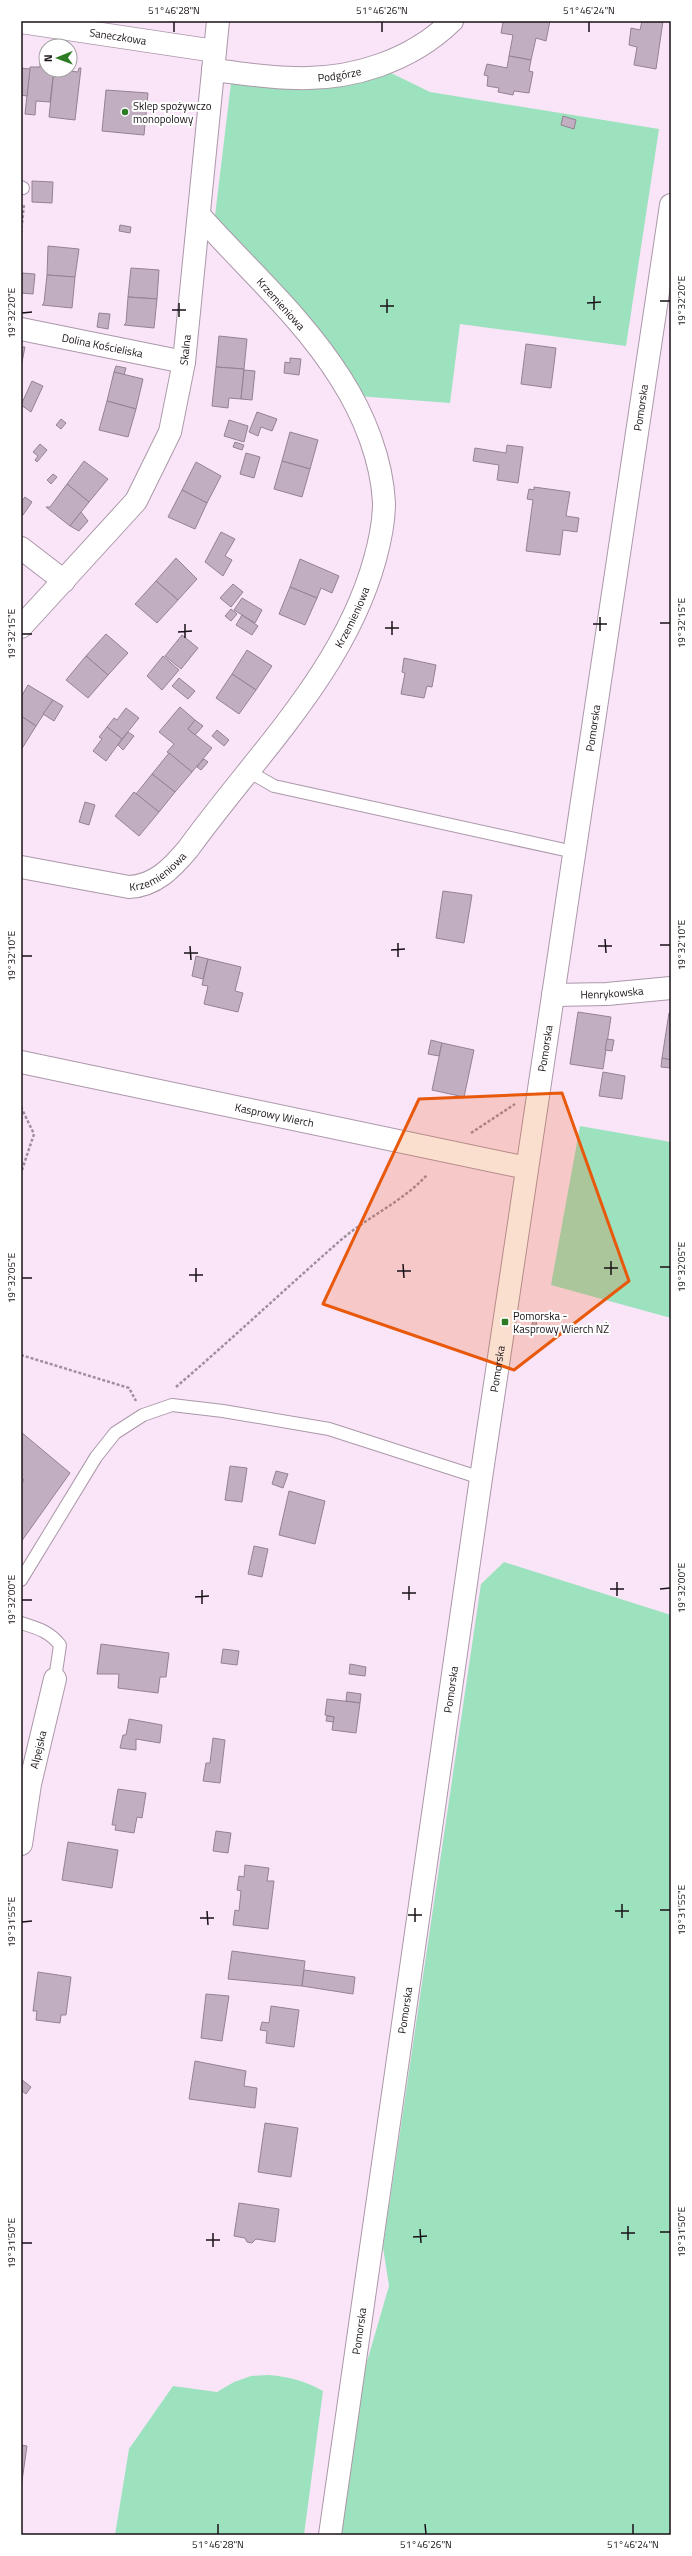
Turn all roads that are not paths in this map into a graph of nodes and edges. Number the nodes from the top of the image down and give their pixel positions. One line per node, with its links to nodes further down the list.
1 (218, 21): 4 (street, Skalna)
2 (452, 21): 4 (street, Podgórze)
3 (21, 22): 4 (street, Saneczkowa)
4 (214, 60): 6 (street, Skalna)
5 (671, 205): 13 (street, Pomorska)
6 (200, 216): 8 (street, Skalna); 12 (street, Krzemieniowa)
7 (21, 329): 8 (street, Dolina Kościeliska)
8 (184, 362): 10 (street, Skalna)
9 (21, 548): 10 (street)
10 (64, 581): 11 (street, Skalna)
11 (21, 627)
12 (248, 771): 13 (lane); 14 (street, Krzemieniowa)
13 (574, 852): 16 (street, Pomorska)
14 (21, 867)
15 (671, 988): 16 (street, Henrykowska)
16 (553, 995): 18 (street, Pomorska)
17 (21, 1062): 18 (street, Kasprowy Wierch)
18 (527, 1168): 19 (street, Pomorska)
19 (482, 1478): 20 (lane); 24 (street, Pomorska)
20 (21, 1580)
21 (21, 1623): 22 (lane)
22 (55, 1679): 23 (street, Alpejska)
23 (21, 1844)
24 (330, 2535)

